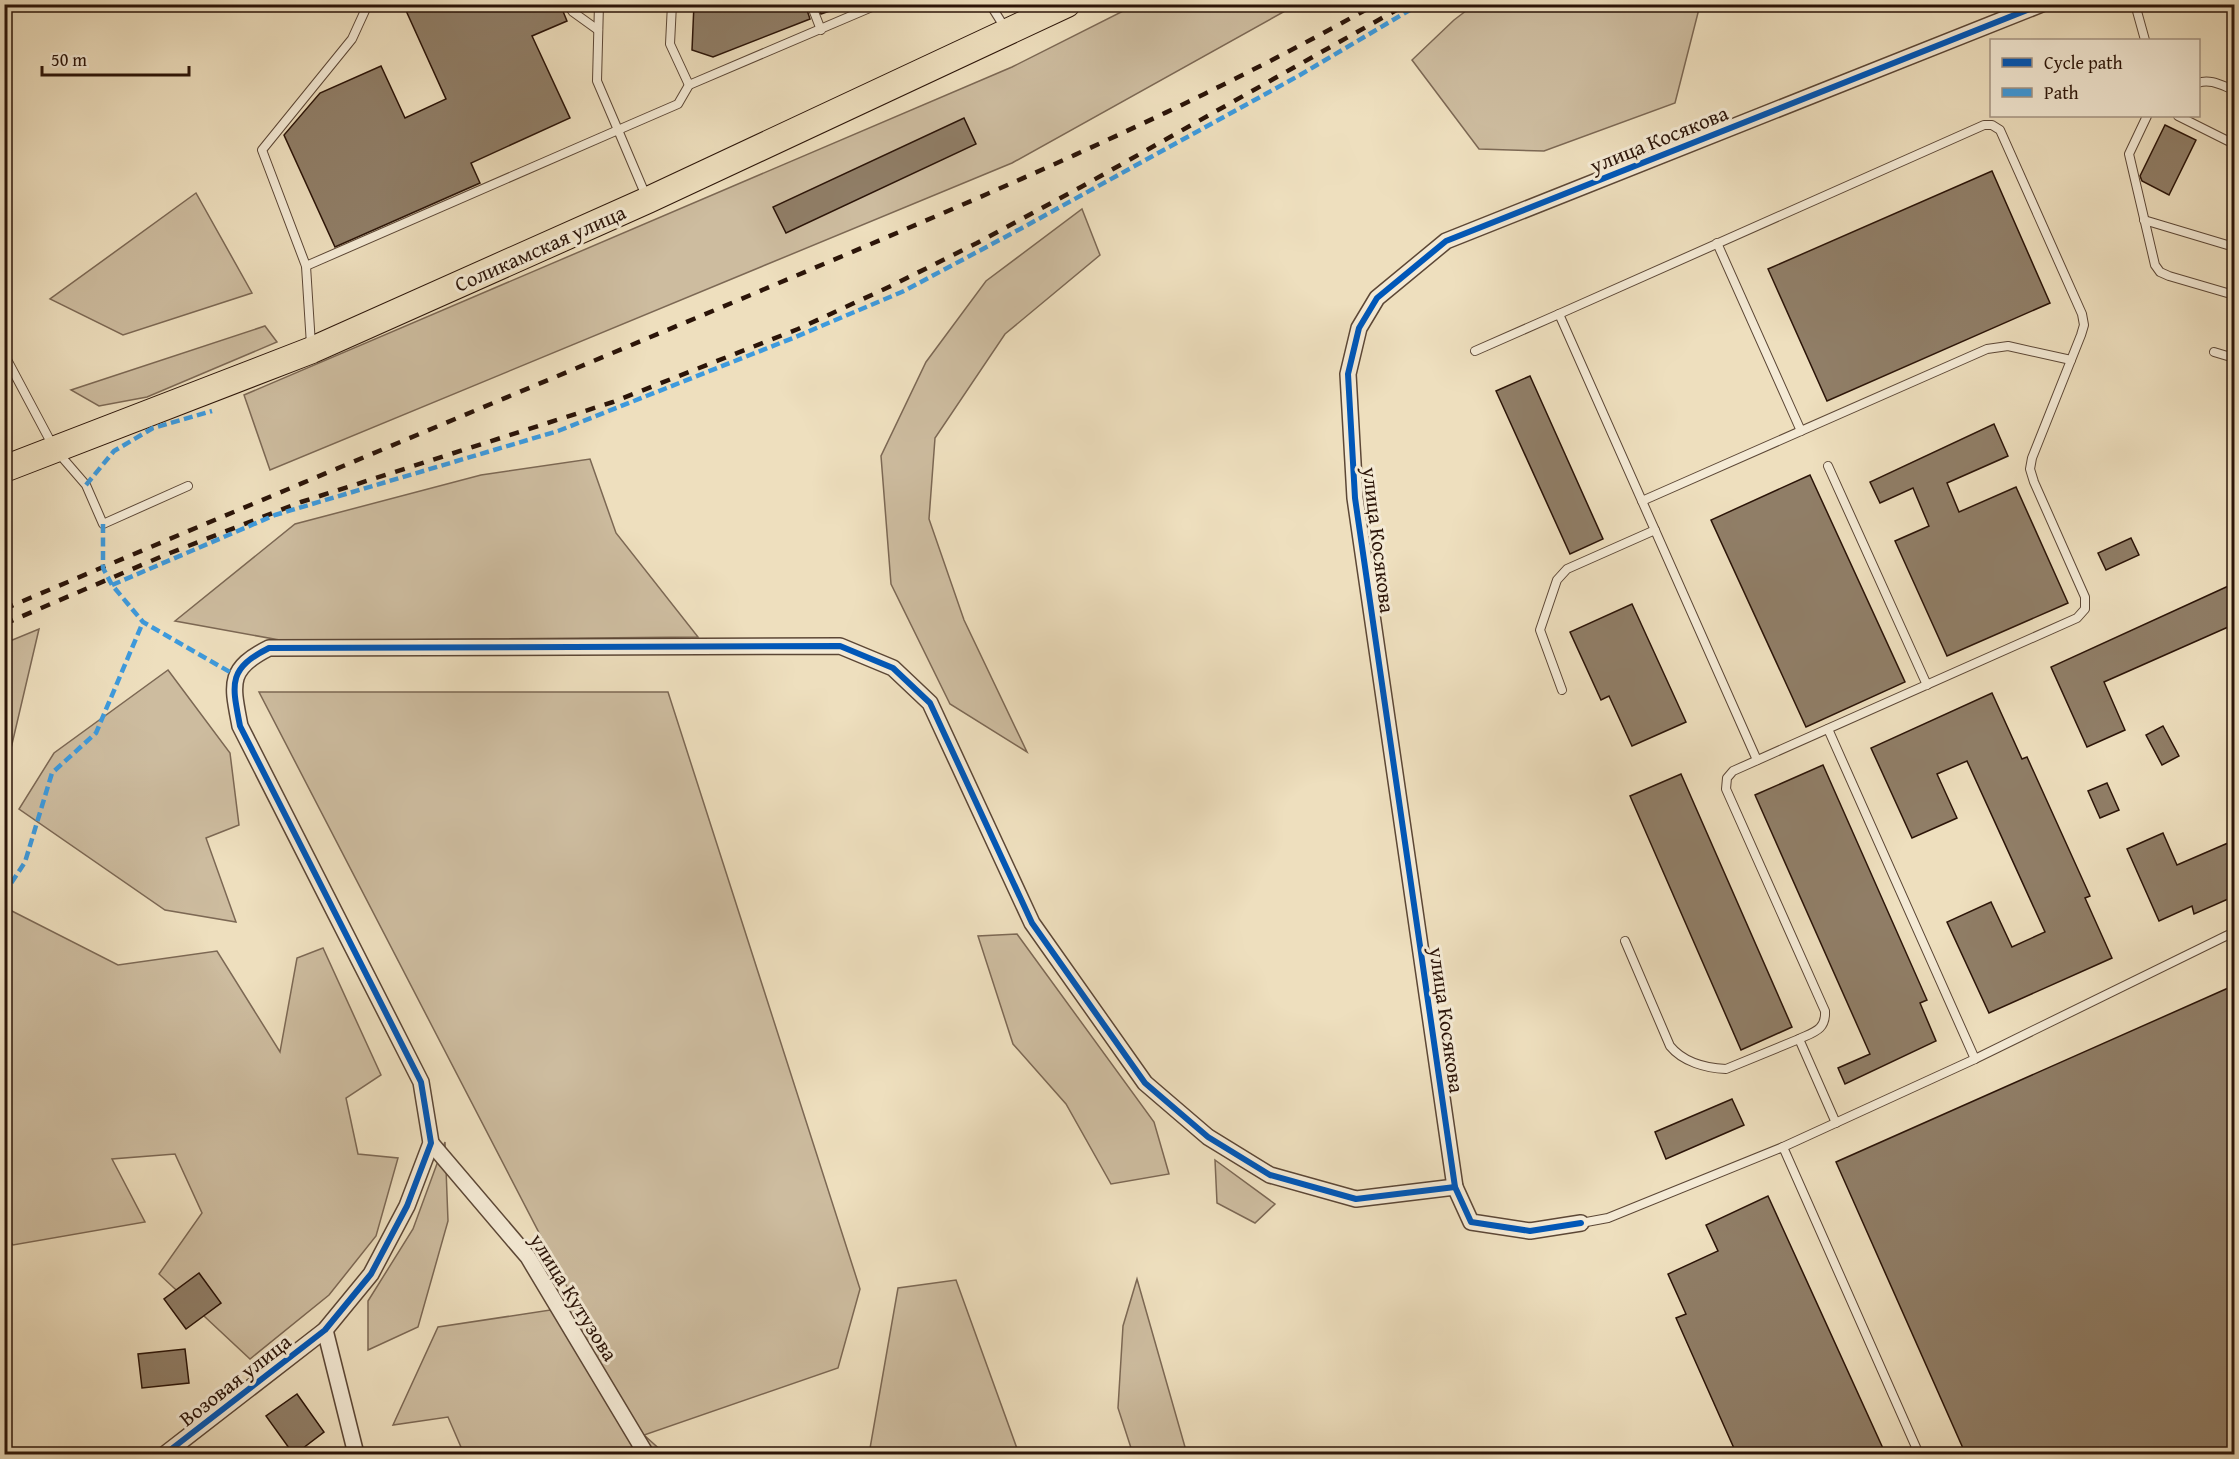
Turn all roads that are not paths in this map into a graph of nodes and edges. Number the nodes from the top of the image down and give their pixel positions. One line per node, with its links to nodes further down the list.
1 (368, 4): 27 (lane)
2 (567, 4): 12 (lane)
3 (599, 4): 12 (lane)
4 (672, 4): 17 (lane)
5 (811, 4): 13 (lane)
6 (879, 4): 13 (lane)
7 (990, 4): 14 (lane)
8 (1067, 4): 14 (main road, Соликамская улица)
9 (2042, 4): 11 (street, улица Косякова)
10 (2135, 4): 15 (lane)
11 (2009, 10): 54 (street, улица Косякова)
12 (598, 30): 21 (lane)
13 (821, 30): 17 (lane)
14 (1008, 31): 23 (main road, Соликамская улица)
15 (2145, 39)
16 (2200, 82): 18 (lane)
17 (689, 85): 21 (lane)
18 (2235, 90)
19 (2147, 117): 24 (lane)
20 (2184, 117): 22 (lane)
21 (618, 130): 23 (lane); 27 (lane)
22 (2235, 144)
23 (648, 200): 30 (main road, Соликамская улица)
24 (2144, 220): 26 (lane); 28 (lane)
25 (1718, 243): 29 (lane); 35 (lane); 36 (lane)
26 (2235, 247)
27 (306, 266): 30 (lane)
28 (2235, 295)
29 (1560, 314): 31 (lane); 41 (lane)
30 (312, 350): 37 (main road, Соликамская улица)
31 (1475, 351)
32 (2214, 352): 34 (lane)
33 (4, 354): 37 (lane)
34 (2235, 358)
35 (2072, 360): 36 (lane); 43 (lane)
36 (1802, 430): 41 (lane)
37 (54, 448): 39 (main road, Соликамская улица); 40 (lane)
38 (1828, 466): 43 (lane)
39 (4, 469)
40 (188, 486)
41 (1642, 501): 42 (lane)
42 (1655, 530): 44 (lane); 46 (lane)
43 (1927, 685): 45 (lane)
44 (1562, 690)
45 (1828, 729): 46 (lane); 50 (lane)
46 (1757, 760): 49 (lane)
47 (2235, 932): 50 (lane)
48 (1625, 942): 49 (lane)
49 (1799, 1038): 51 (lane)
50 (1975, 1059): 51 (lane)
51 (1836, 1123): 53 (lane)
52 (430, 1143): 54 (street); 56 (street, Возовая улица); 59 (street, улица Кутузова)
53 (1783, 1147): 55 (lane); 60 (lane)
54 (1455, 1187): 55 (street, улица Косякова)
55 (1581, 1223)
56 (325, 1330): 57 (street, Возовая улица); 58 (street)
57 (165, 1455)
58 (356, 1455)
59 (646, 1455)
60 (1919, 1455)

